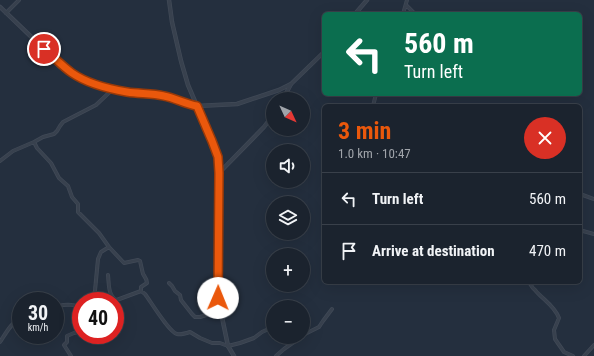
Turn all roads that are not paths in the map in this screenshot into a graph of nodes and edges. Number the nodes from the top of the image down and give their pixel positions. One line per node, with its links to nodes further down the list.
1 (19, 0): 10 (street)
2 (169, 0): 15 (street)
3 (367, 0): 7 (street)
4 (407, 0): 5 (street)
5 (406, 5): 8 (street); 9 (street)
6 (0, 7): 10 (street)
7 (357, 12)
8 (404, 12)
9 (413, 12)
10 (6, 13): 13 (street)
11 (322, 54): 12 (street)
12 (291, 84): 14 (street); 15 (street)
13 (113, 89): 15 (street); 17 (street)
14 (287, 92)
15 (197, 106): 19 (street)
16 (266, 124): 19 (street)
17 (34, 142): 18 (street); 24 (street)
18 (0, 161)
19 (219, 173): 33 (street)
20 (582, 195): 21 (street)
21 (594, 199)
22 (582, 231): 23 (street)
23 (594, 234)
24 (109, 247): 28 (street); 29 (street)
25 (108, 275): 30 (street)
26 (169, 283): 33 (street)
27 (531, 284): 45 (street)
28 (141, 291): 31 (street); 41 (street)
29 (95, 292)
30 (111, 292)
31 (124, 298)
32 (332, 309): 36 (street)
33 (221, 313): 41 (street)
34 (12, 325): 38 (street)
35 (266, 330): 41 (street)
36 (310, 332)
37 (72, 334): 42 (street)
38 (0, 342)
39 (291, 344): 44 (street)
40 (594, 345): 46 (street)
41 (228, 346): 43 (street)
42 (71, 356)
43 (234, 356)
44 (276, 356)
45 (573, 356)
46 (584, 356)

